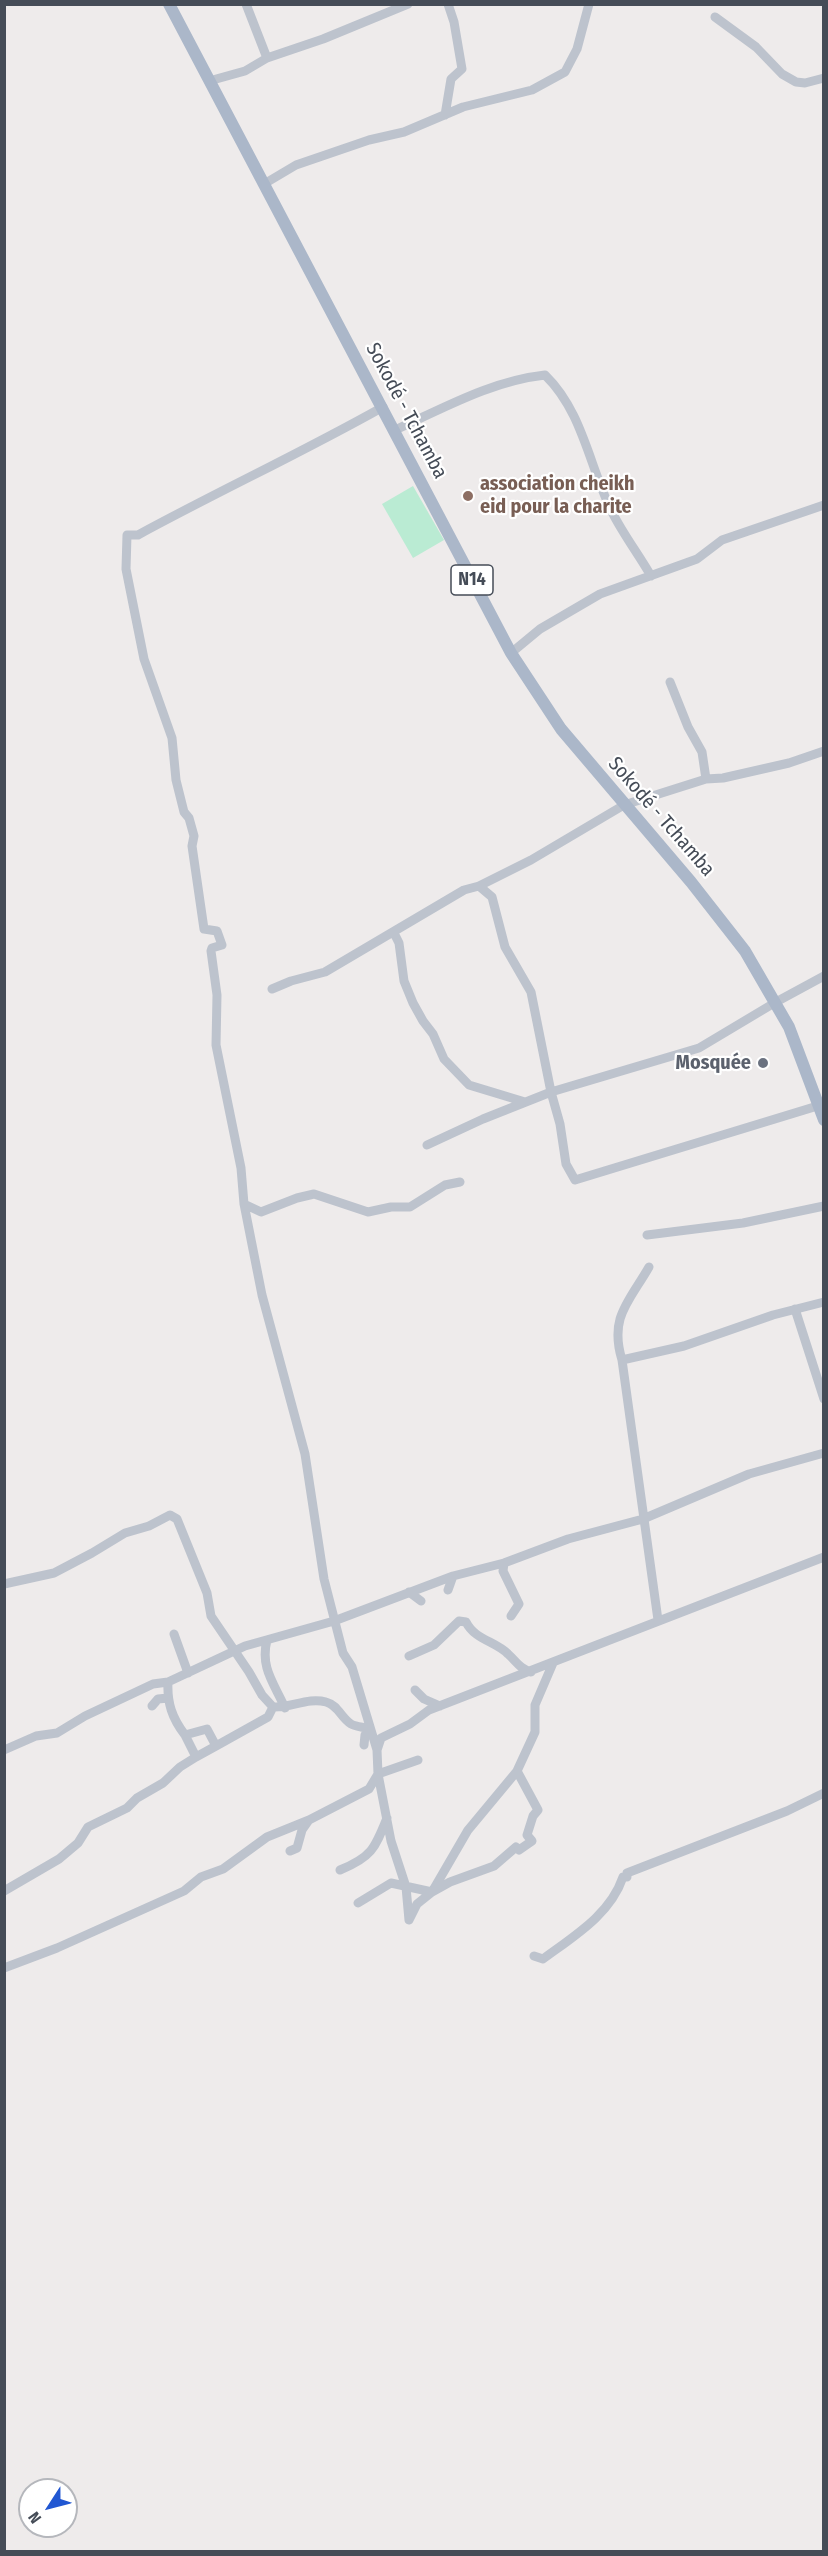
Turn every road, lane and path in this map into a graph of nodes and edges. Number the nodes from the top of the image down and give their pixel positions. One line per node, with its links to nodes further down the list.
1 (169, 4): 9 (main road, Sokodé - Tchamba / N14)
2 (246, 4): 7 (street)
3 (408, 4): 7 (street)
4 (448, 4): 10 (street)
5 (589, 4): 10 (street)
6 (715, 17): 8 (street)
7 (267, 58): 9 (street)
8 (824, 78)
9 (209, 81): 11 (main road, Sokodé - Tchamba / N14)
10 (445, 115): 11 (street)
11 (264, 184): 12 (main road, Sokodé - Tchamba / N14)
12 (383, 407): 13 (main road, Sokodé - Tchamba / N14); 32 (street)
13 (395, 430): 15 (street); 16 (main road, Sokodé - Tchamba / N14)
14 (824, 505): 15 (street)
15 (651, 576): 16 (street)
16 (511, 653): 20 (main road, Sokodé - Tchamba / N14)
17 (670, 682): 19 (street)
18 (824, 751): 19 (street)
19 (706, 779): 20 (street)
20 (624, 805): 21 (street); 25 (main road, Sokodé - Tchamba / N14)
21 (479, 886): 22 (street); 26 (street)
22 (394, 933): 24 (street); 27 (street)
23 (824, 976): 25 (street)
24 (272, 989)
25 (776, 1002): 26 (street); 28 (main road, Sokodé - Tchamba / N14)
26 (550, 1092): 27 (street); 28 (street)
27 (525, 1102): 30 (street)
28 (821, 1105): 29 (main road, Sokodé - Tchamba / N14)
29 (824, 1120)
30 (427, 1145)
31 (460, 1182): 32 (street)
32 (244, 1204): 51 (street)
33 (824, 1206): 34 (street)
34 (647, 1234)
35 (649, 1268): 38 (street)
36 (824, 1302): 37 (street)
37 (795, 1309): 38 (street); 39 (street)
38 (622, 1360): 41 (street)
39 (824, 1399)
40 (824, 1453): 41 (street)
41 (643, 1519): 43 (street); 50 (street)
42 (824, 1557): 50 (street)
43 (504, 1563): 44 (street); 49 (street)
44 (453, 1576): 46 (street); 47 (street)
45 (4, 1584): 54 (street)
46 (448, 1590)
47 (409, 1592): 48 (street); 51 (street)
48 (421, 1601)
49 (511, 1616)
50 (658, 1620): 56 (street)
51 (334, 1621): 53 (street); 66 (street)
52 (174, 1634): 58 (street)
53 (267, 1640): 54 (street); 65 (street)
54 (234, 1652): 58 (street); 64 (street)
55 (409, 1656): 57 (street)
56 (553, 1664): 57 (street); 74 (street)
57 (531, 1672): 63 (street)
58 (188, 1673): 59 (street)
59 (168, 1682): 61 (street); 70 (street)
60 (415, 1690): 63 (street)
61 (168, 1698): 62 (street); 67 (street)
62 (152, 1706)
63 (440, 1706): 71 (street)
64 (273, 1707): 65 (street); 69 (street)
65 (285, 1708): 66 (street)
66 (370, 1729): 68 (street); 71 (street)
67 (185, 1735): 69 (street); 72 (street)
68 (364, 1745)
69 (216, 1746): 72 (street)
70 (4, 1750)
71 (377, 1750): 75 (street)
72 (196, 1757): 82 (street)
73 (418, 1760): 75 (street)
74 (517, 1771): 83 (street); 83 (street)
75 (378, 1774): 77 (street); 78 (street)
76 (824, 1793): 85 (street)
77 (387, 1818): 80 (street); 81 (street)
78 (309, 1820): 79 (street); 86 (street)
79 (290, 1851)
80 (340, 1870)
81 (406, 1887): 83 (street); 83 (street); 84 (street)
82 (4, 1891)
83 (432, 1892)
84 (358, 1903)
85 (534, 1956)
86 (4, 1968)

